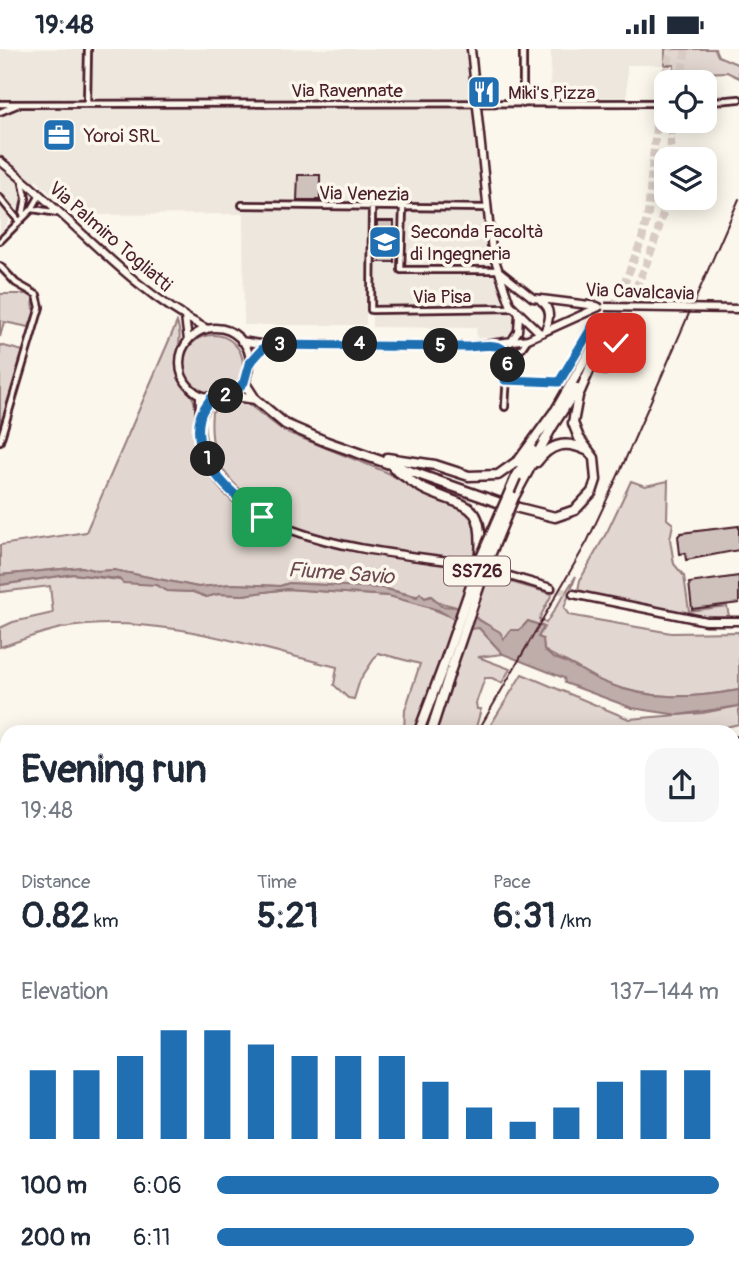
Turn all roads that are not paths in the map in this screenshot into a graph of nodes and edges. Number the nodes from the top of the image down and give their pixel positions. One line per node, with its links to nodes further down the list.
1 (88, 49): 7 (street)
2 (471, 49): 10 (street)
3 (523, 49): 11 (street)
4 (739, 99): 5 (street)
5 (717, 101)
6 (28, 103): 7 (street, Via Ravennate); 9 (street, Via Ravennate); 12 (street, Via Ravennate)
7 (87, 103): 10 (street, Via Ravennate)
8 (654, 103): 11 (street, Via Ravennate)
9 (0, 104)
10 (477, 104): 11 (street, Via Ravennate); 21 (street)
11 (523, 104)
12 (0, 112)
13 (0, 159): 14 (street, Via Palmiro Togliatti)
14 (21, 177): 15 (street, Via Palmiro Togliatti); 19 (street)
15 (40, 195): 19 (street); 22 (street, Via Palmiro Togliatti)
16 (0, 198): 23 (street)
17 (242, 205): 18 (street, Via Venezia)
18 (372, 207): 20 (street, Via Venezia); 29 (street, Via Pisa)
19 (29, 208): 22 (street); 23 (street)
20 (402, 208): 21 (street, Via Venezia); 26 (street)
21 (486, 208): 26 (street)
22 (58, 213): 32 (street, Via Palmiro Togliatti)
23 (18, 220): 24 (street)
24 (0, 241)
25 (0, 266): 57 (street)
26 (497, 270): 27 (street, Via Cavalcavia); 29 (street)
27 (540, 300): 28 (street, Via Cavalcavia); 34 (street)
28 (602, 307): 30 (street, Via Cavalcavia, bridge); 34 (street)
29 (513, 308): 31 (street)
30 (739, 309)
31 (519, 315): 34 (street); 40 (street)
32 (185, 317): 33 (street, Via Palmiro Togliatti); 37 (street)
33 (207, 329): 37 (street); 38 (street)
34 (543, 332): 35 (street)
35 (528, 338): 40 (street); 43 (street)
36 (597, 339): 55 (highway, SS726)
37 (188, 340): 50 (street)
38 (242, 341): 42 (street); 44 (street)
39 (607, 341): 45 (highway, SS726)
40 (511, 342): 41 (street); 43 (street)
41 (497, 344): 42 (street); 46 (street)
42 (266, 345): 44 (street)
43 (515, 357): 46 (street)
44 (249, 364): 49 (street)
45 (592, 364): 59 (highway); 61 (highway, SS726)
46 (508, 367): 48 (street)
47 (605, 371): 48 (street)
48 (505, 380): 54 (street)
49 (244, 382): 51 (street); 53 (highway)
50 (200, 395): 52 (street); 56 (street)
51 (230, 395): 52 (street); 53 (highway)
52 (211, 398): 56 (street)
53 (255, 399): 58 (highway)
54 (505, 407)
55 (554, 412): 58 (highway); 62 (highway, SS726, bridge)
56 (200, 417): 63 (street)
57 (0, 441)
58 (327, 442): 60 (highway)
59 (588, 451): 60 (highway); 61 (highway)
60 (376, 459): 62 (highway, bridge)
61 (514, 497): 68 (highway, SS726, bridge)
62 (480, 560): 68 (highway, SS726, bridge)
63 (470, 564)
64 (492, 571): 65 (street)
65 (551, 588)
66 (573, 594): 67 (street)
67 (739, 621)
68 (447, 666): 69 (highway, SS726); 70 (highway, SS726)
69 (422, 725)
70 (432, 725)

